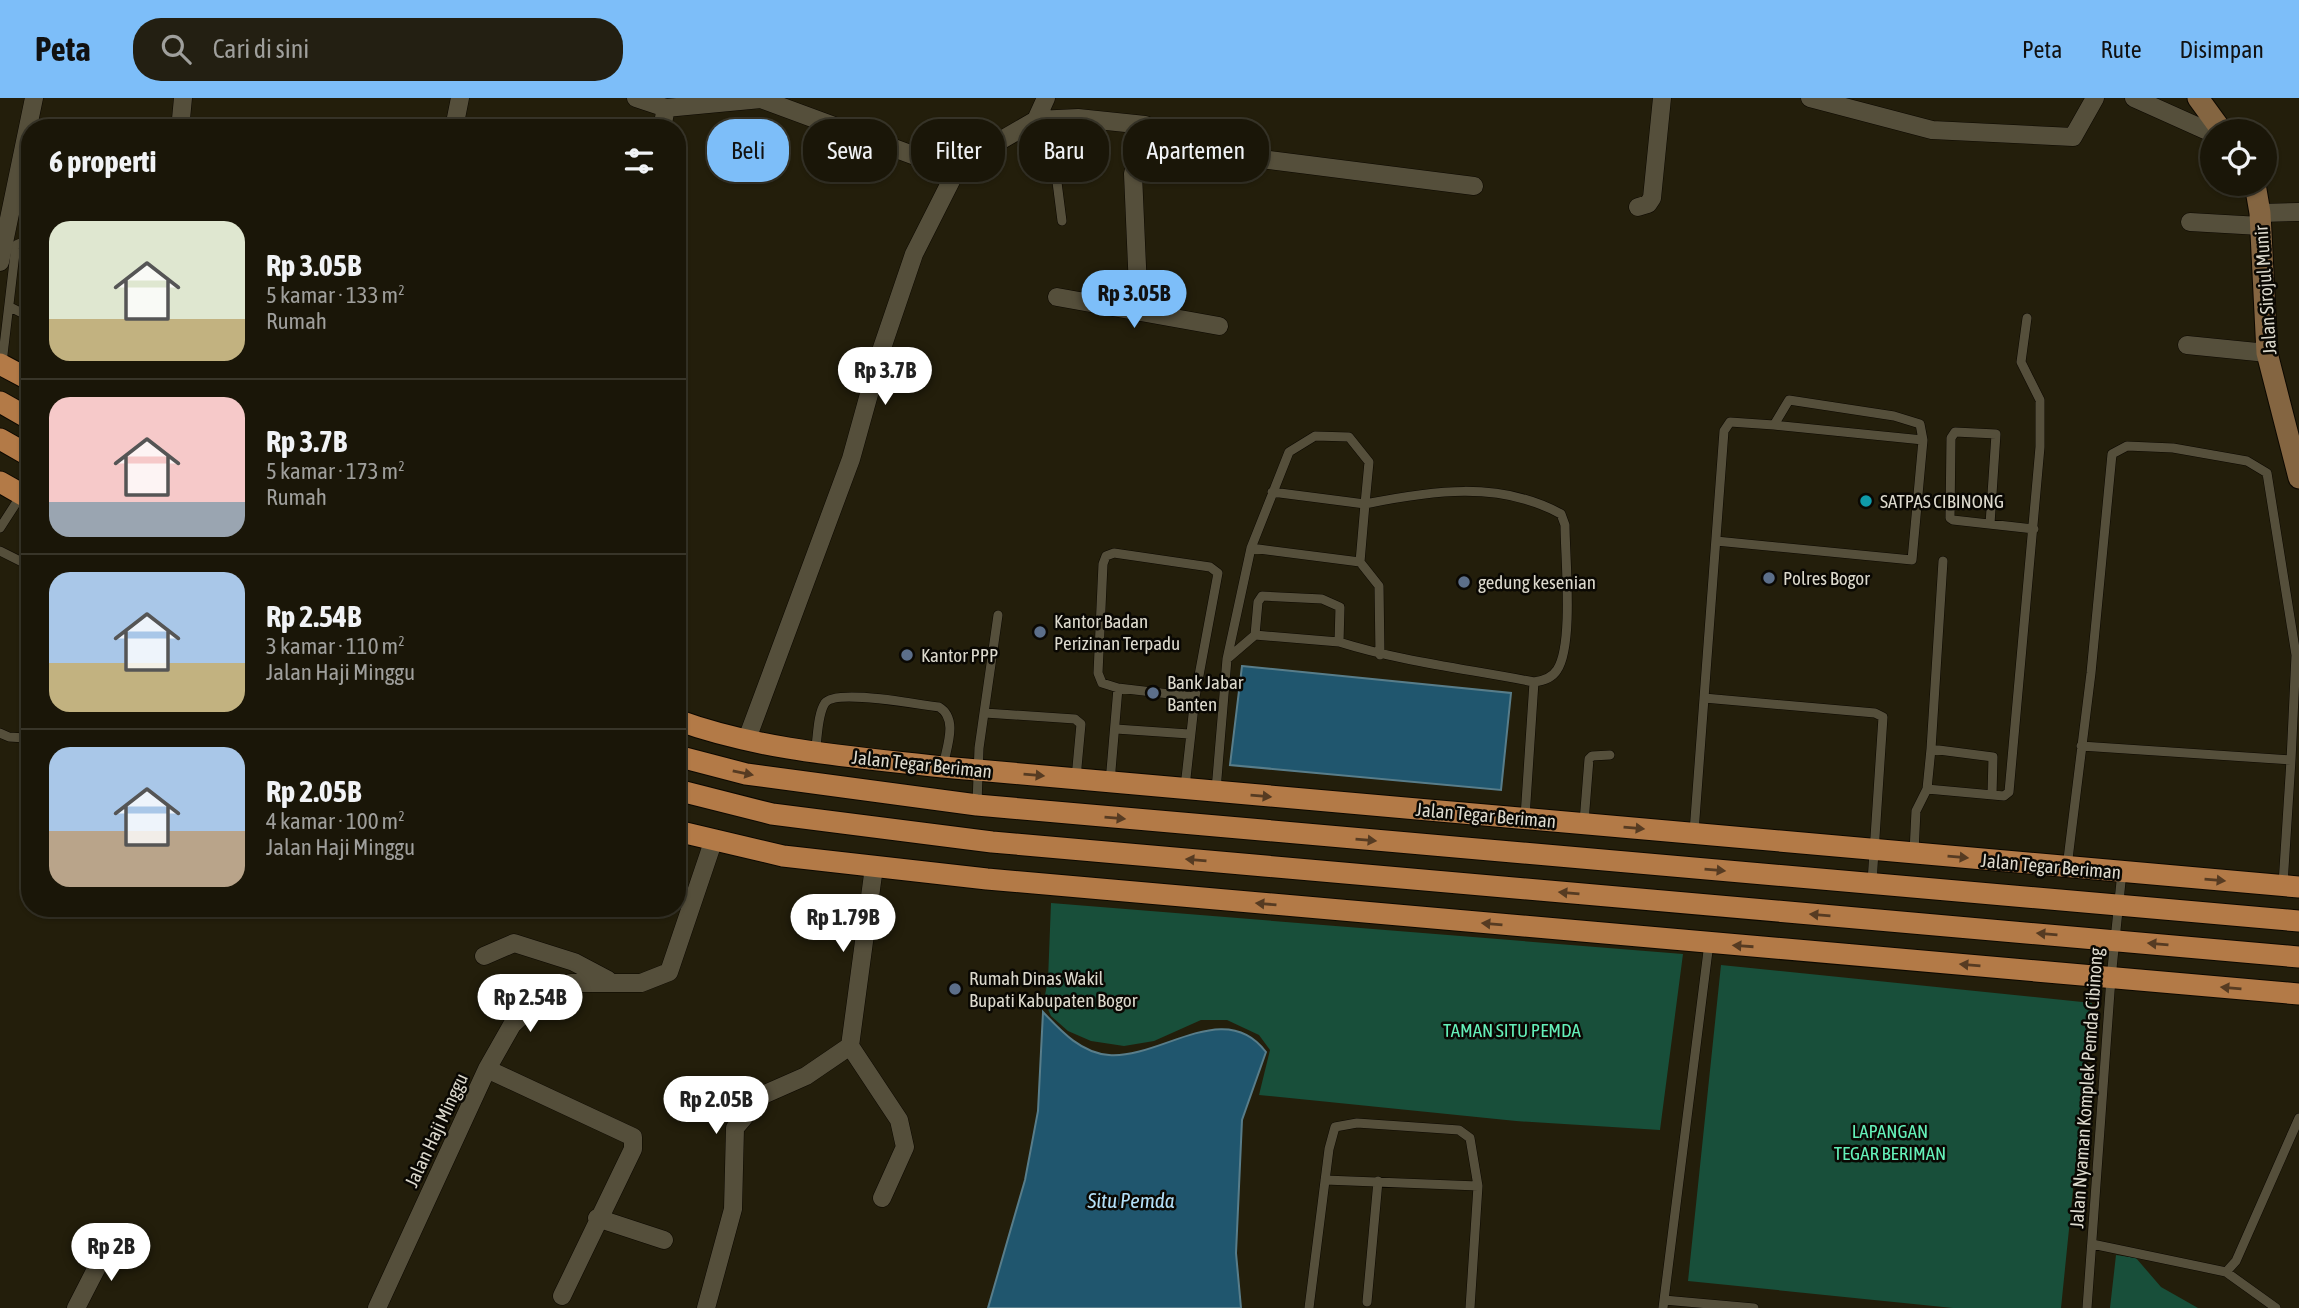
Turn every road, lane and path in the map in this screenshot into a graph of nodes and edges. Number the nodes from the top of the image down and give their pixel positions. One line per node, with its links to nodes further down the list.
1 (34, 98): 12 (street)
2 (183, 98): 13 (street)
3 (460, 98): 14 (street)
4 (636, 98): 11 (street)
5 (1046, 98): 16 (street)
6 (1662, 98): 29 (street)
7 (1810, 98): 8 (street)
8 (2095, 98)
9 (2134, 98): 20 (street)
10 (2198, 98): 19 (street)
11 (666, 107): 15 (street); 21 (street)
12 (30, 119)
13 (182, 119)
14 (456, 119)
15 (664, 119)
16 (1043, 119)
17 (1060, 119): 18 (street)
18 (1088, 119)
19 (2213, 119)
20 (2200, 128)
21 (911, 154)
22 (1269, 160): 27 (street)
23 (21, 161): 35 (street)
24 (950, 182): 82 (street)
25 (1055, 182): 32 (lane)
26 (1133, 182): 39 (street)
27 (1474, 186)
28 (2257, 196): 31 (street, Jalan Sirojul Munir)
29 (1638, 207)
30 (2299, 212): 31 (street)
31 (2260, 220): 33 (street); 43 (street, Jalan Sirojul Munir)
32 (1062, 221)
33 (2190, 222)
34 (21, 243): 37 (lane)
35 (0, 262)
36 (1057, 297): 39 (street)
37 (10, 307): 38 (lane); 44 (lane)
38 (21, 312)
39 (1139, 312): 41 (street)
40 (2027, 318): 60 (lane)
41 (1219, 326)
42 (2187, 345): 43 (street)
43 (2267, 353): 52 (street, Jalan Sirojul Munir)
44 (1, 364): 45 (main road)
45 (21, 375)
46 (0, 402): 47 (main road)
47 (21, 414)
48 (1774, 425): 50 (lane); 50 (lane); 61 (lane)
49 (0, 439): 51 (main road)
50 (1923, 440): 61 (lane)
51 (21, 451)
52 (2299, 478)
53 (0, 482): 55 (main road)
54 (1272, 492): 57 (lane); 57 (lane); 62 (lane)
55 (21, 494)
56 (21, 503): 59 (lane)
57 (1365, 503): 66 (lane); 72 (lane)
58 (1990, 524): 58 (lane); 60 (lane)
59 (0, 528)
60 (2034, 529): 97 (lane)
61 (1716, 541): 75 (lane)
62 (1251, 548): 66 (lane); 71 (lane)
63 (0, 551): 65 (lane)
64 (1943, 561): 84 (lane)
65 (21, 562)
66 (1360, 562): 70 (lane)
67 (998, 615): 76 (lane)
68 (1255, 635): 69 (lane); 69 (lane); 71 (lane)
69 (1339, 642): 70 (lane)
70 (1380, 655): 72 (lane)
71 (1227, 659): 96 (lane)
72 (1534, 682): 99 (lane)
73 (1118, 688): 74 (lane); 74 (lane); 78 (lane)
74 (1195, 697): 80 (lane)
75 (1704, 698): 101 (lane); 106 (lane)
76 (985, 713): 90 (lane); 91 (lane)
77 (686, 722): 82 (main road, Jalan Tegar Beriman)
78 (1116, 729): 80 (lane); 92 (lane)
79 (0, 733): 81 (lane)
80 (1189, 734): 93 (lane)
81 (21, 738)
82 (747, 739): 85 (main road, Jalan Tegar Beriman)
83 (2081, 746): 88 (lane); 88 (lane); 110 (lane)
84 (1931, 749): 94 (lane); 97 (lane)
85 (815, 752): 89 (main road, Jalan Tegar Beriman); 89 (lane)
86 (1610, 755): 100 (lane)
87 (686, 758): 98 (main road, Jalan Tegar Beriman, one-way to 98)
88 (2291, 760): 115 (lane)
89 (943, 767): 90 (main road, Jalan Tegar Beriman)
90 (977, 770): 91 (main road, Jalan Tegar Beriman, one-way to 91); 98 (lane)
91 (1076, 779): 92 (main road, Jalan Tegar Beriman)
92 (1110, 782): 93 (main road, Jalan Tegar Beriman)
93 (1184, 789): 96 (main road, Jalan Tegar Beriman)
94 (1927, 789): 97 (lane); 107 (lane)
95 (686, 792): 105 (main road)
96 (1216, 792): 99 (main road, Jalan Tegar Beriman, one-way to 99)
97 (1992, 794)
98 (976, 805): 103 (main road, Jalan Tegar Beriman, one-way to 103)
99 (1525, 819): 100 (main road, Jalan Tegar Beriman); 108 (main road)
100 (1584, 824): 101 (main road, Jalan Tegar Beriman, one-way to 101)
101 (1694, 833): 106 (main road, Jalan Tegar Beriman)
102 (686, 834): 104 (main road)
103 (1327, 836): 108 (main road, Jalan Tegar Beriman, one-way to 108); 111 (main road)
104 (713, 842): 109 (main road); 123 (street, Jalan Haji Minggu)
105 (992, 842): 111 (main road, one-way to 105); 113 (main road)
106 (1874, 850): 107 (main road, Jalan Tegar Beriman); 114 (lane)
107 (1914, 853): 110 (main road, Jalan Tegar Beriman, one-way to 110)
108 (1522, 854): 114 (main road, Jalan Tegar Beriman, one-way to 114)
109 (874, 867): 113 (main road); 125 (street)
110 (2067, 867): 112 (main road, Jalan Tegar Beriman)
111 (1324, 871): 118 (main road, one-way to 111)
112 (2122, 872): 115 (main road, Jalan Tegar Beriman, one-way to 115); 116 (lane, Jalan Nyaman Komplek Pemda Cibinong)
113 (988, 879): 119 (main road, one-way to 113)
114 (1871, 884): 116 (main road, Jalan Tegar Beriman)
115 (2291, 887)
116 (2119, 906): 117 (main road, Jalan Tegar Beriman); 118 (lane, Jalan Nyaman Komplek Pemda Cibinong)
117 (2299, 921)
118 (2115, 940): 121 (main road, one-way to 118); 122 (lane, Jalan Nyaman Komplek Pemda Cibinong)
119 (1709, 943): 122 (main road, one-way to 119); 139 (lane)
120 (484, 956): 123 (street)
121 (2299, 957)
122 (2111, 978): 124 (main road, one-way to 122); 135 (lane, Jalan Nyaman Komplek Pemda Cibinong)
123 (611, 982): 126 (street, Jalan Haji Minggu)
124 (2299, 994)
125 (850, 1046): 131 (street); 142 (street)
126 (487, 1069): 132 (street); 141 (street, Jalan Haji Minggu)
127 (2299, 1118): 136 (lane)
128 (1325, 1180): 129 (lane); 130 (lane); 143 (lane)
129 (1378, 1181): 130 (lane); 138 (lane)
130 (1478, 1186): 144 (lane)
131 (882, 1198)
132 (597, 1218): 134 (street); 137 (street)
133 (111, 1240): 140 (street)
134 (664, 1240)
135 (2091, 1244): 136 (lane); 146 (lane, Jalan Nyaman Komplek Pemda Cibinong)
136 (2226, 1272): 147 (lane)
137 (562, 1296)
138 (1367, 1302)
139 (1663, 1304): 145 (lane)
140 (76, 1308)
141 (377, 1308)
142 (706, 1308)
143 (1309, 1308)
144 (1470, 1308)
145 (1754, 1308)
146 (2087, 1308)
147 (2276, 1308)

